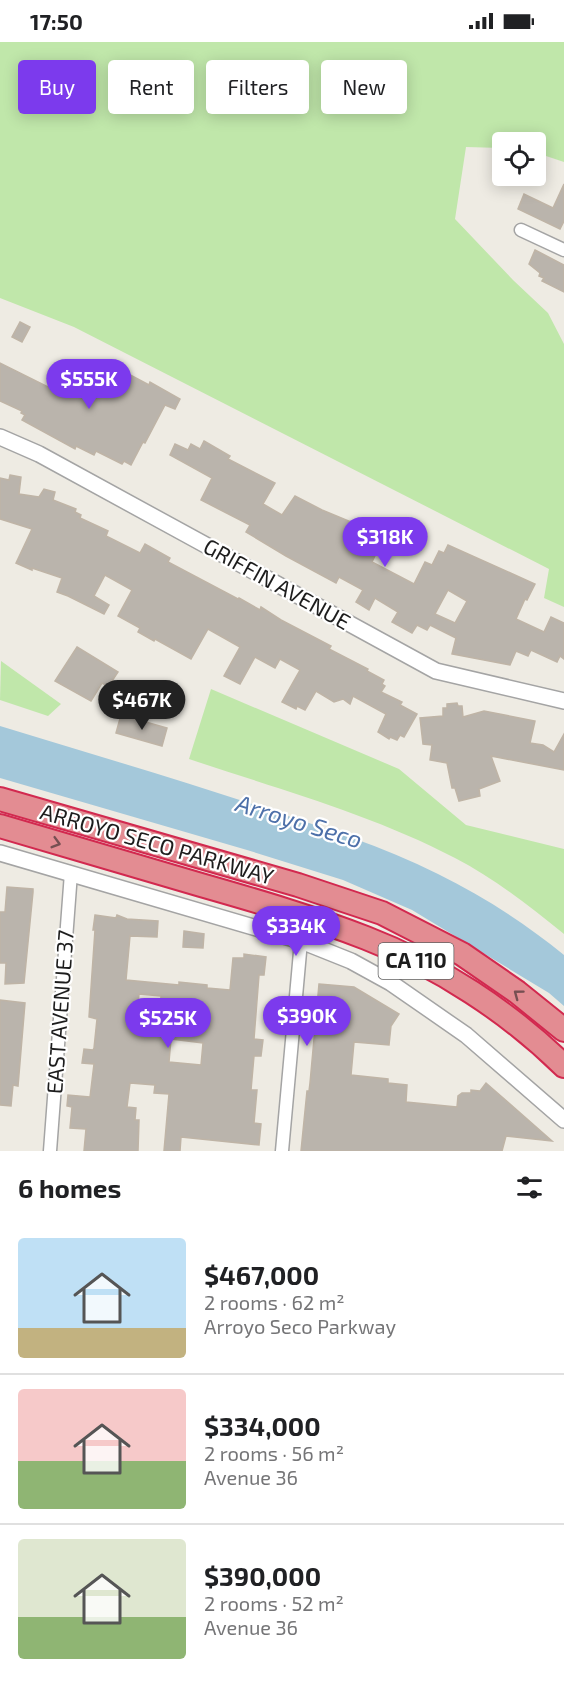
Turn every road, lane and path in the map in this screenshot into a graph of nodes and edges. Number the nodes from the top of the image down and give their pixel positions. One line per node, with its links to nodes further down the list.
1 (521, 230): 2 (street)
2 (564, 250)
3 (0, 437): 4 (street, GRIFFIN AVENUE)
4 (564, 701)
5 (0, 799): 10 (highway, ARROYO SECO PARKWAY / CA 110, one-way to 5)
6 (0, 826): 11 (highway, ARROYO SECO PARKWAY / CA 110, one-way to 11)
7 (0, 853): 8 (street)
8 (71, 873): 9 (street); 13 (street, EAST AVENUE 37)
9 (301, 941): 12 (street); 14 (street)
10 (564, 1030)
11 (564, 1066)
12 (564, 1120)
13 (50, 1151)
14 (282, 1151)

